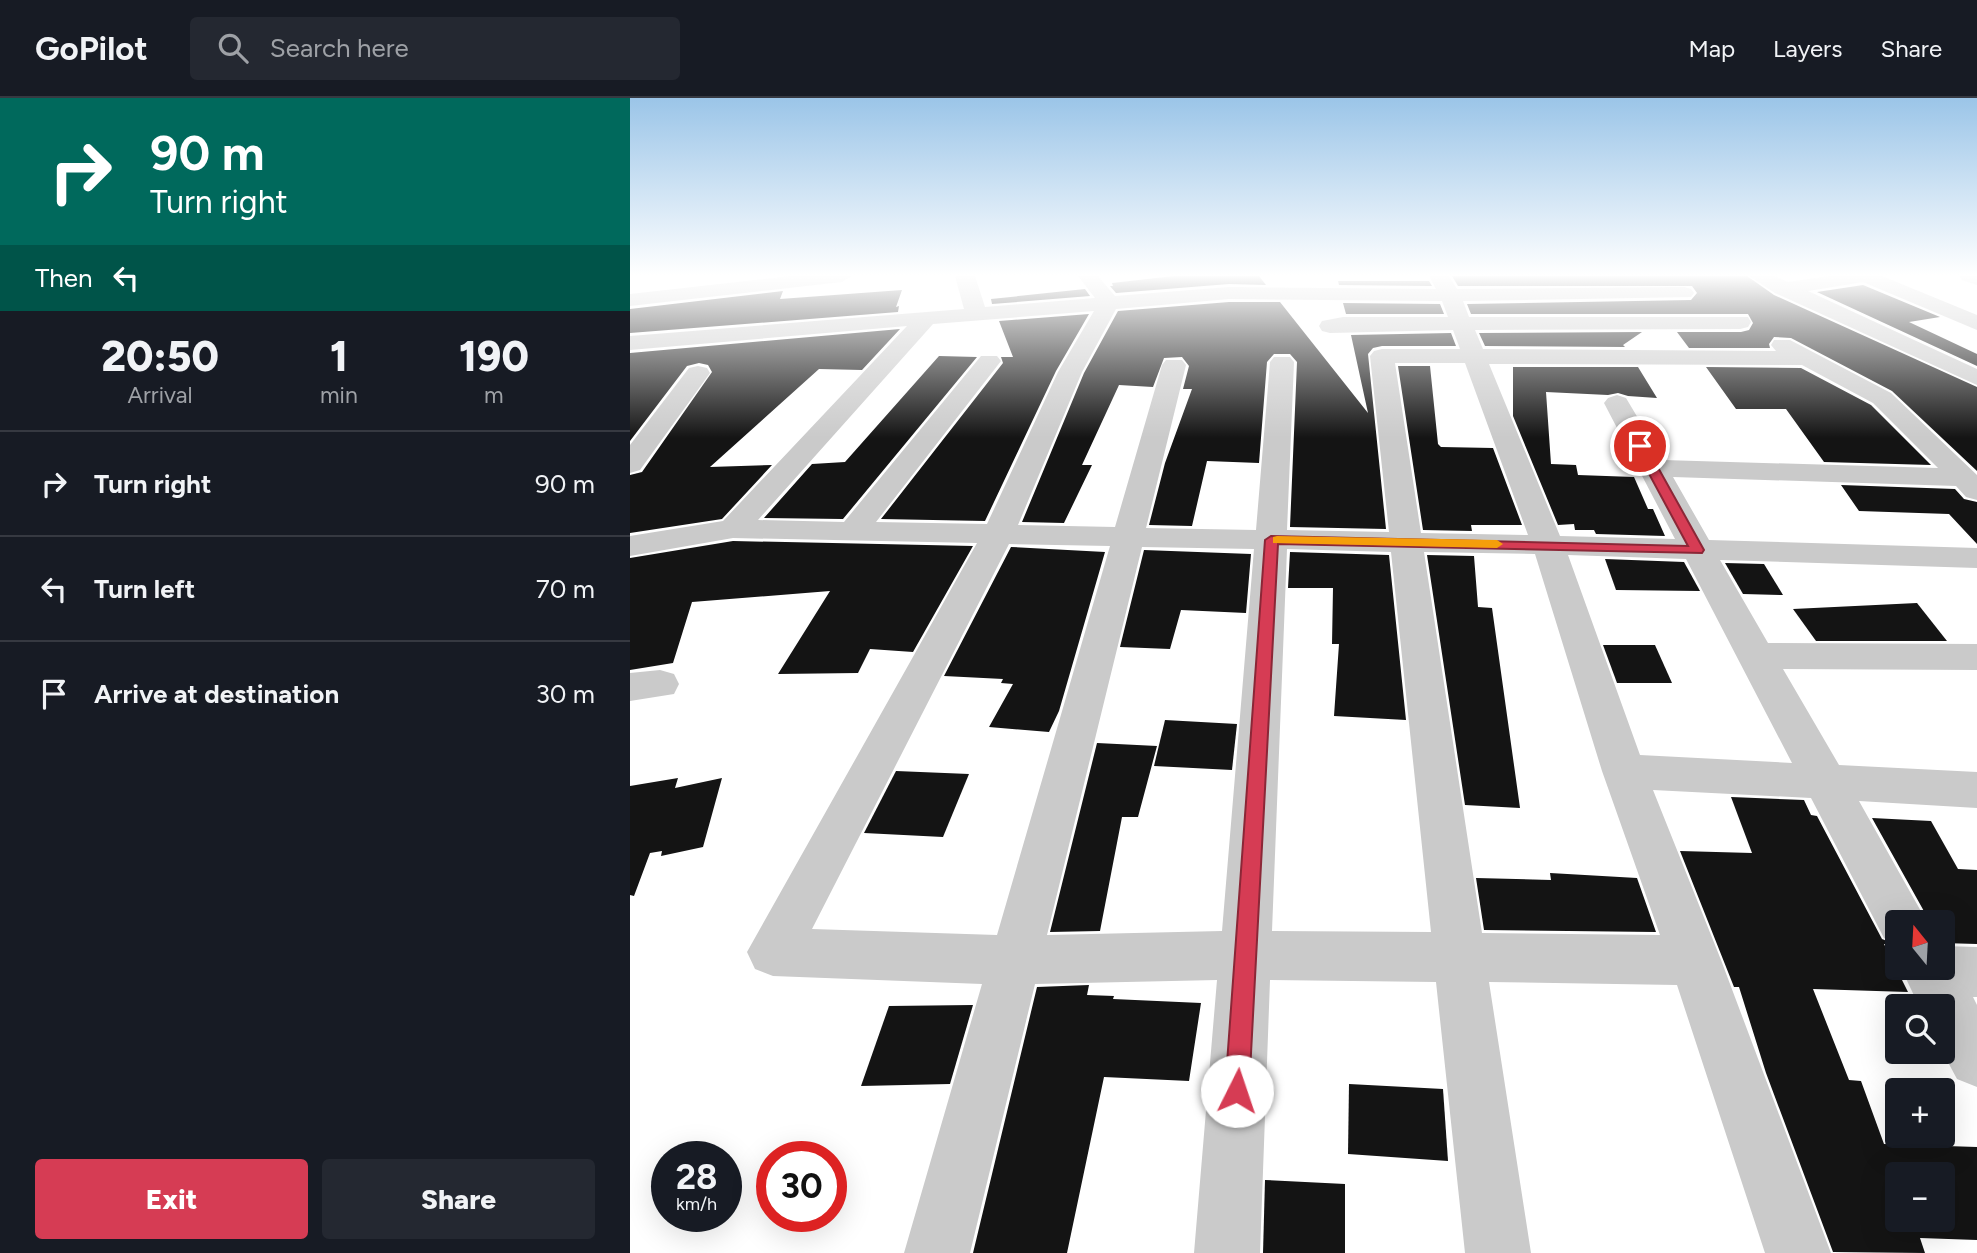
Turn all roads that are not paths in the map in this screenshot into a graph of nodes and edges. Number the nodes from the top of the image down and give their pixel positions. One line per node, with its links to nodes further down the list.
1 (780, 330): 9 (street)
2 (916, 330): 20 (street)
3 (1086, 330): 22 (street)
4 (1427, 330): 25 (street)
5 (1463, 330): 26 (street)
6 (1587, 330): 10 (street)
7 (1754, 330): 10 (street)
8 (1873, 330): 15 (street)
9 (630, 343)
10 (1805, 358): 19 (street)
11 (989, 361): 21 (street)
12 (1282, 362): 24 (street)
13 (1174, 365): 23 (street)
14 (698, 373): 17 (street)
15 (1977, 378)
16 (1617, 403): 18 (street)
17 (630, 464)
18 (1652, 468): 19 (street); 28 (street)
19 (1970, 484)
20 (733, 529): 21 (street); 27 (street)
21 (852, 532): 22 (street)
22 (999, 533): 23 (street); 38 (street)
23 (1128, 537): 24 (street); 38 (street)
24 (1271, 540): 25 (street); 36 (street)
25 (1406, 542): 26 (street); 37 (street)
26 (1548, 545): 28 (street); 32 (street)
27 (630, 546)
28 (1697, 550): 29 (street); 30 (street)
29 (1977, 558)
30 (1755, 656): 31 (street); 33 (street)
31 (1977, 657)
32 (1624, 771): 33 (street); 39 (street)
33 (1825, 782): 34 (street); 35 (street)
34 (1977, 790)
35 (1895, 910)
36 (1245, 955): 37 (street); 38 (street); 43 (street)
37 (1460, 957): 39 (street); 44 (street)
38 (1015, 960): 42 (street)
39 (1695, 960): 45 (street)
40 (1948, 980): 41 (street)
41 (1977, 1059)
42 (937, 1253)
43 (1227, 1253)
44 (1498, 1253)
45 (1798, 1253)

